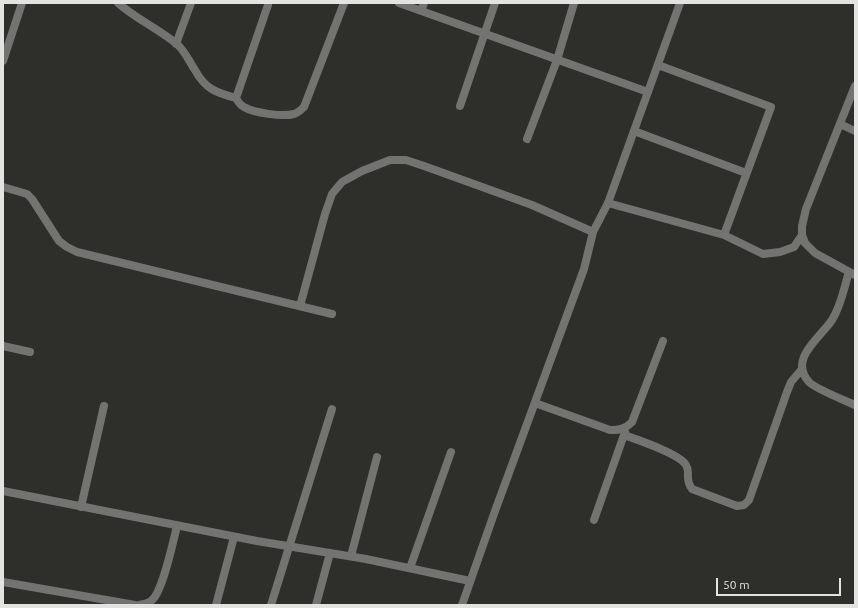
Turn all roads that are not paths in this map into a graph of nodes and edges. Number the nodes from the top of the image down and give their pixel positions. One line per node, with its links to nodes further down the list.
1 (22, 3): 14 (street)
2 (118, 3): 12 (street)
3 (191, 3): 12 (street)
4 (344, 3): 18 (street)
5 (399, 3): 10 (street)
6 (495, 3): 11 (street)
7 (574, 3): 13 (street)
8 (680, 3): 15 (street)
9 (268, 5): 18 (street)
10 (423, 7): 11 (street)
11 (485, 34): 13 (street); 19 (street)
12 (176, 44): 18 (street)
13 (557, 60): 17 (street); 23 (street)
14 (3, 61)
15 (658, 65): 17 (street); 24 (street)
16 (855, 86): 20 (street)
17 (648, 92): 21 (street)
18 (236, 98)
19 (460, 106)
20 (840, 124): 22 (street); 28 (street)
21 (634, 131): 24 (street); 26 (street)
22 (855, 131)
23 (527, 139)
24 (746, 173): 29 (street)
25 (3, 187): 31 (street)
26 (608, 203): 27 (street); 29 (street)
27 (593, 232): 31 (street); 37 (street)
28 (802, 235): 29 (street); 30 (street)
29 (724, 236)
30 (852, 273): 36 (street)
31 (300, 306): 32 (street)
32 (332, 314)
33 (663, 340): 41 (street)
34 (3, 346): 35 (street)
35 (30, 352)
36 (802, 369): 38 (street); 42 (street)
37 (535, 403): 41 (street); 54 (street)
38 (855, 405)
39 (104, 406): 46 (street)
40 (332, 409): 50 (street)
41 (627, 427): 42 (street)
42 (624, 435): 47 (street)
43 (451, 452): 53 (street)
44 (377, 457): 52 (street)
45 (3, 491): 46 (street)
46 (81, 507): 48 (street)
47 (594, 520)
48 (177, 526): 49 (street); 57 (street)
49 (234, 537): 50 (street); 58 (street)
50 (290, 546): 51 (street); 59 (street)
51 (330, 553): 52 (street); 60 (street)
52 (352, 556): 53 (street)
53 (410, 568): 54 (street)
54 (470, 581): 61 (street)
55 (3, 582): 56 (street)
56 (135, 605)
57 (139, 605)
58 (216, 605)
59 (271, 605)
60 (316, 605)
61 (462, 605)

